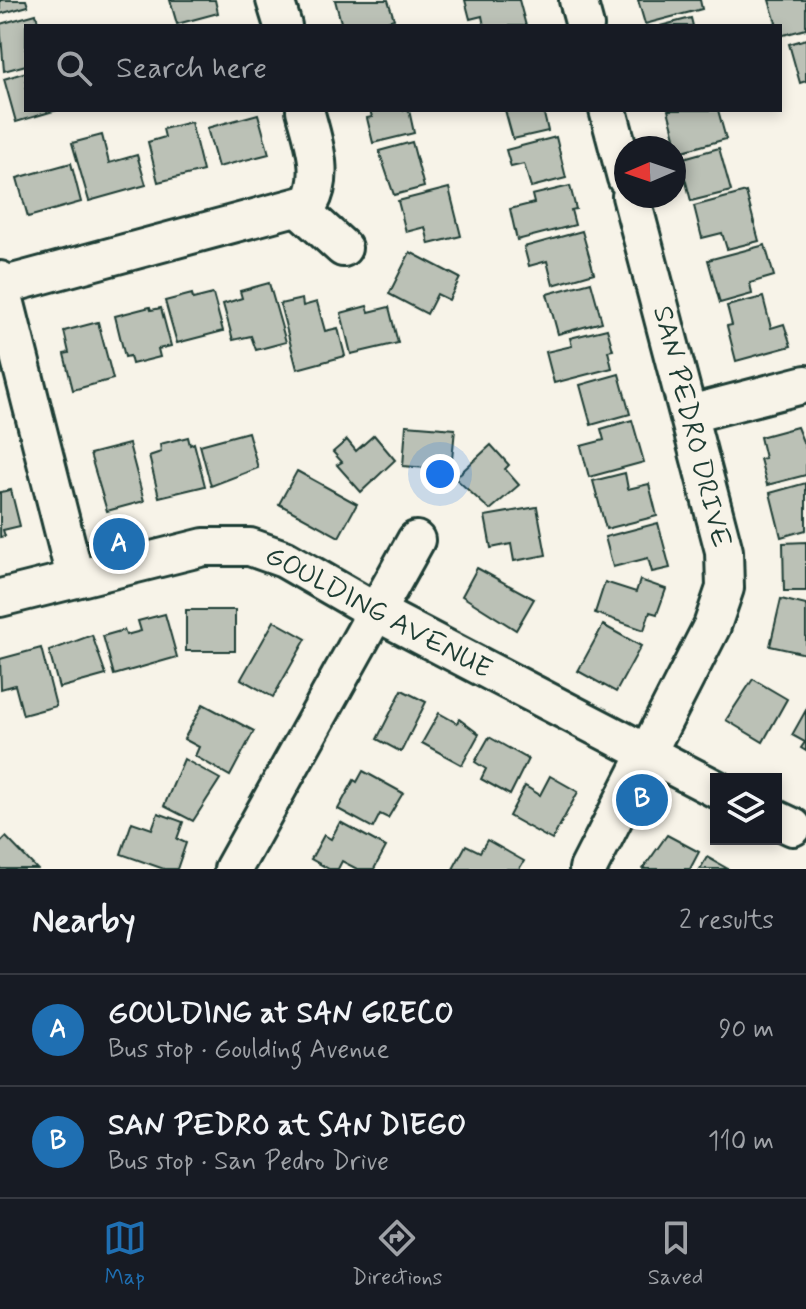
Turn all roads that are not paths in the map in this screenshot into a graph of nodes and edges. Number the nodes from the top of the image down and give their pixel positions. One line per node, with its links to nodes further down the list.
1 (275, 0): 3 (street)
2 (578, 0): 4 (street)
3 (282, 24)
4 (584, 24)
5 (305, 112): 9 (street)
6 (609, 112): 7 (street)
7 (615, 136)
8 (634, 208): 13 (street, SAN PEDRO DRIVE)
9 (300, 209): 10 (street); 11 (street)
10 (343, 248)
11 (1, 283): 15 (street)
12 (806, 384): 13 (street)
13 (690, 414): 18 (street, SAN PEDRO DRIVE)
14 (416, 540): 17 (street)
15 (75, 577): 16 (street, GOULDING AVENUE); 17 (street, GOULDING AVENUE)
16 (0, 598)
17 (376, 612): 18 (street, GOULDING AVENUE); 20 (street)
18 (647, 755): 19 (street, GOULDING AVENUE); 21 (street, SAN PEDRO DRIVE)
19 (710, 786)
20 (233, 869)
21 (588, 869)

